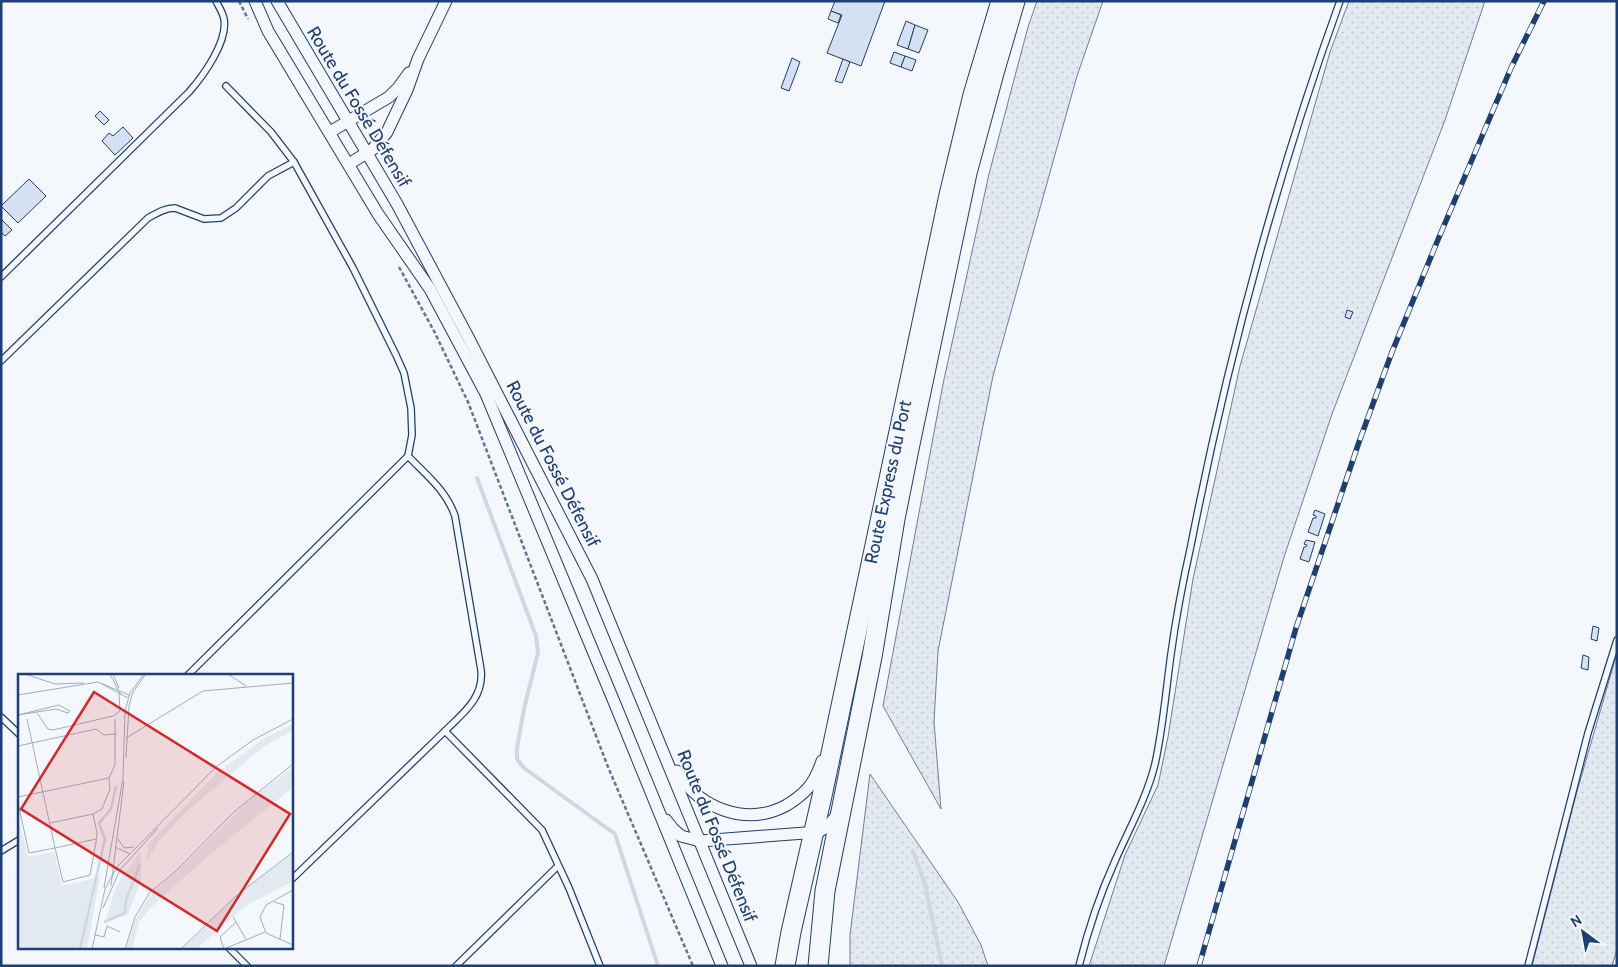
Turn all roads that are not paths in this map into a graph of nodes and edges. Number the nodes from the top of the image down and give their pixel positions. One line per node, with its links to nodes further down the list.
1 (216, 1): 15 (lane)
2 (255, 1): 11 (street, Route du Fossé Défensif)
3 (277, 1): 10 (street, Route du Fossé Défensif)
4 (446, 1): 8 (street)
5 (1001, 1): 24 (main road, Route Express du Port)
6 (1015, 1): 26 (main road, Route Express du Port)
7 (1340, 1): 41 (lane)
8 (418, 59): 10 (street); 12 (street)
9 (226, 86): 13 (lane)
10 (348, 122): 11 (street); 12 (street, Route du Fossé Défensif)
11 (330, 132): 14 (street, Route du Fossé Défensif)
12 (367, 154): 14 (street); 22 (street, Route du Fossé Défensif)
13 (294, 162): 16 (lane); 17 (lane)
14 (349, 164): 25 (street, Route du Fossé Défensif)
15 (1, 277)
16 (1, 361)
17 (408, 456): 19 (lane); 21 (lane)
18 (1617, 640): 42 (lane)
19 (189, 674)
20 (1, 717): 23 (lane)
21 (445, 731): 31 (lane); 32 (lane)
22 (655, 732): 24 (street); 29 (street, Route du Fossé Défensif)
23 (18, 733)
24 (827, 757): 27 (main road, Route Express du Port)
25 (655, 802): 29 (street); 37 (street, Route du Fossé Défensif)
26 (841, 809): 27 (street); 40 (main road, Route Express du Port)
27 (814, 833): 29 (street); 39 (main road, Route Express du Port)
28 (18, 841): 30 (lane)
29 (700, 841): 38 (street, Route du Fossé Défensif)
30 (1, 851)
31 (558, 866): 35 (lane); 36 (lane)
32 (292, 879)
33 (232, 950): 34 (lane)
34 (247, 966)
35 (456, 966)
36 (600, 966)
37 (722, 966)
38 (751, 966)
39 (785, 966)
40 (818, 966)
41 (1079, 966)
42 (1528, 966)

